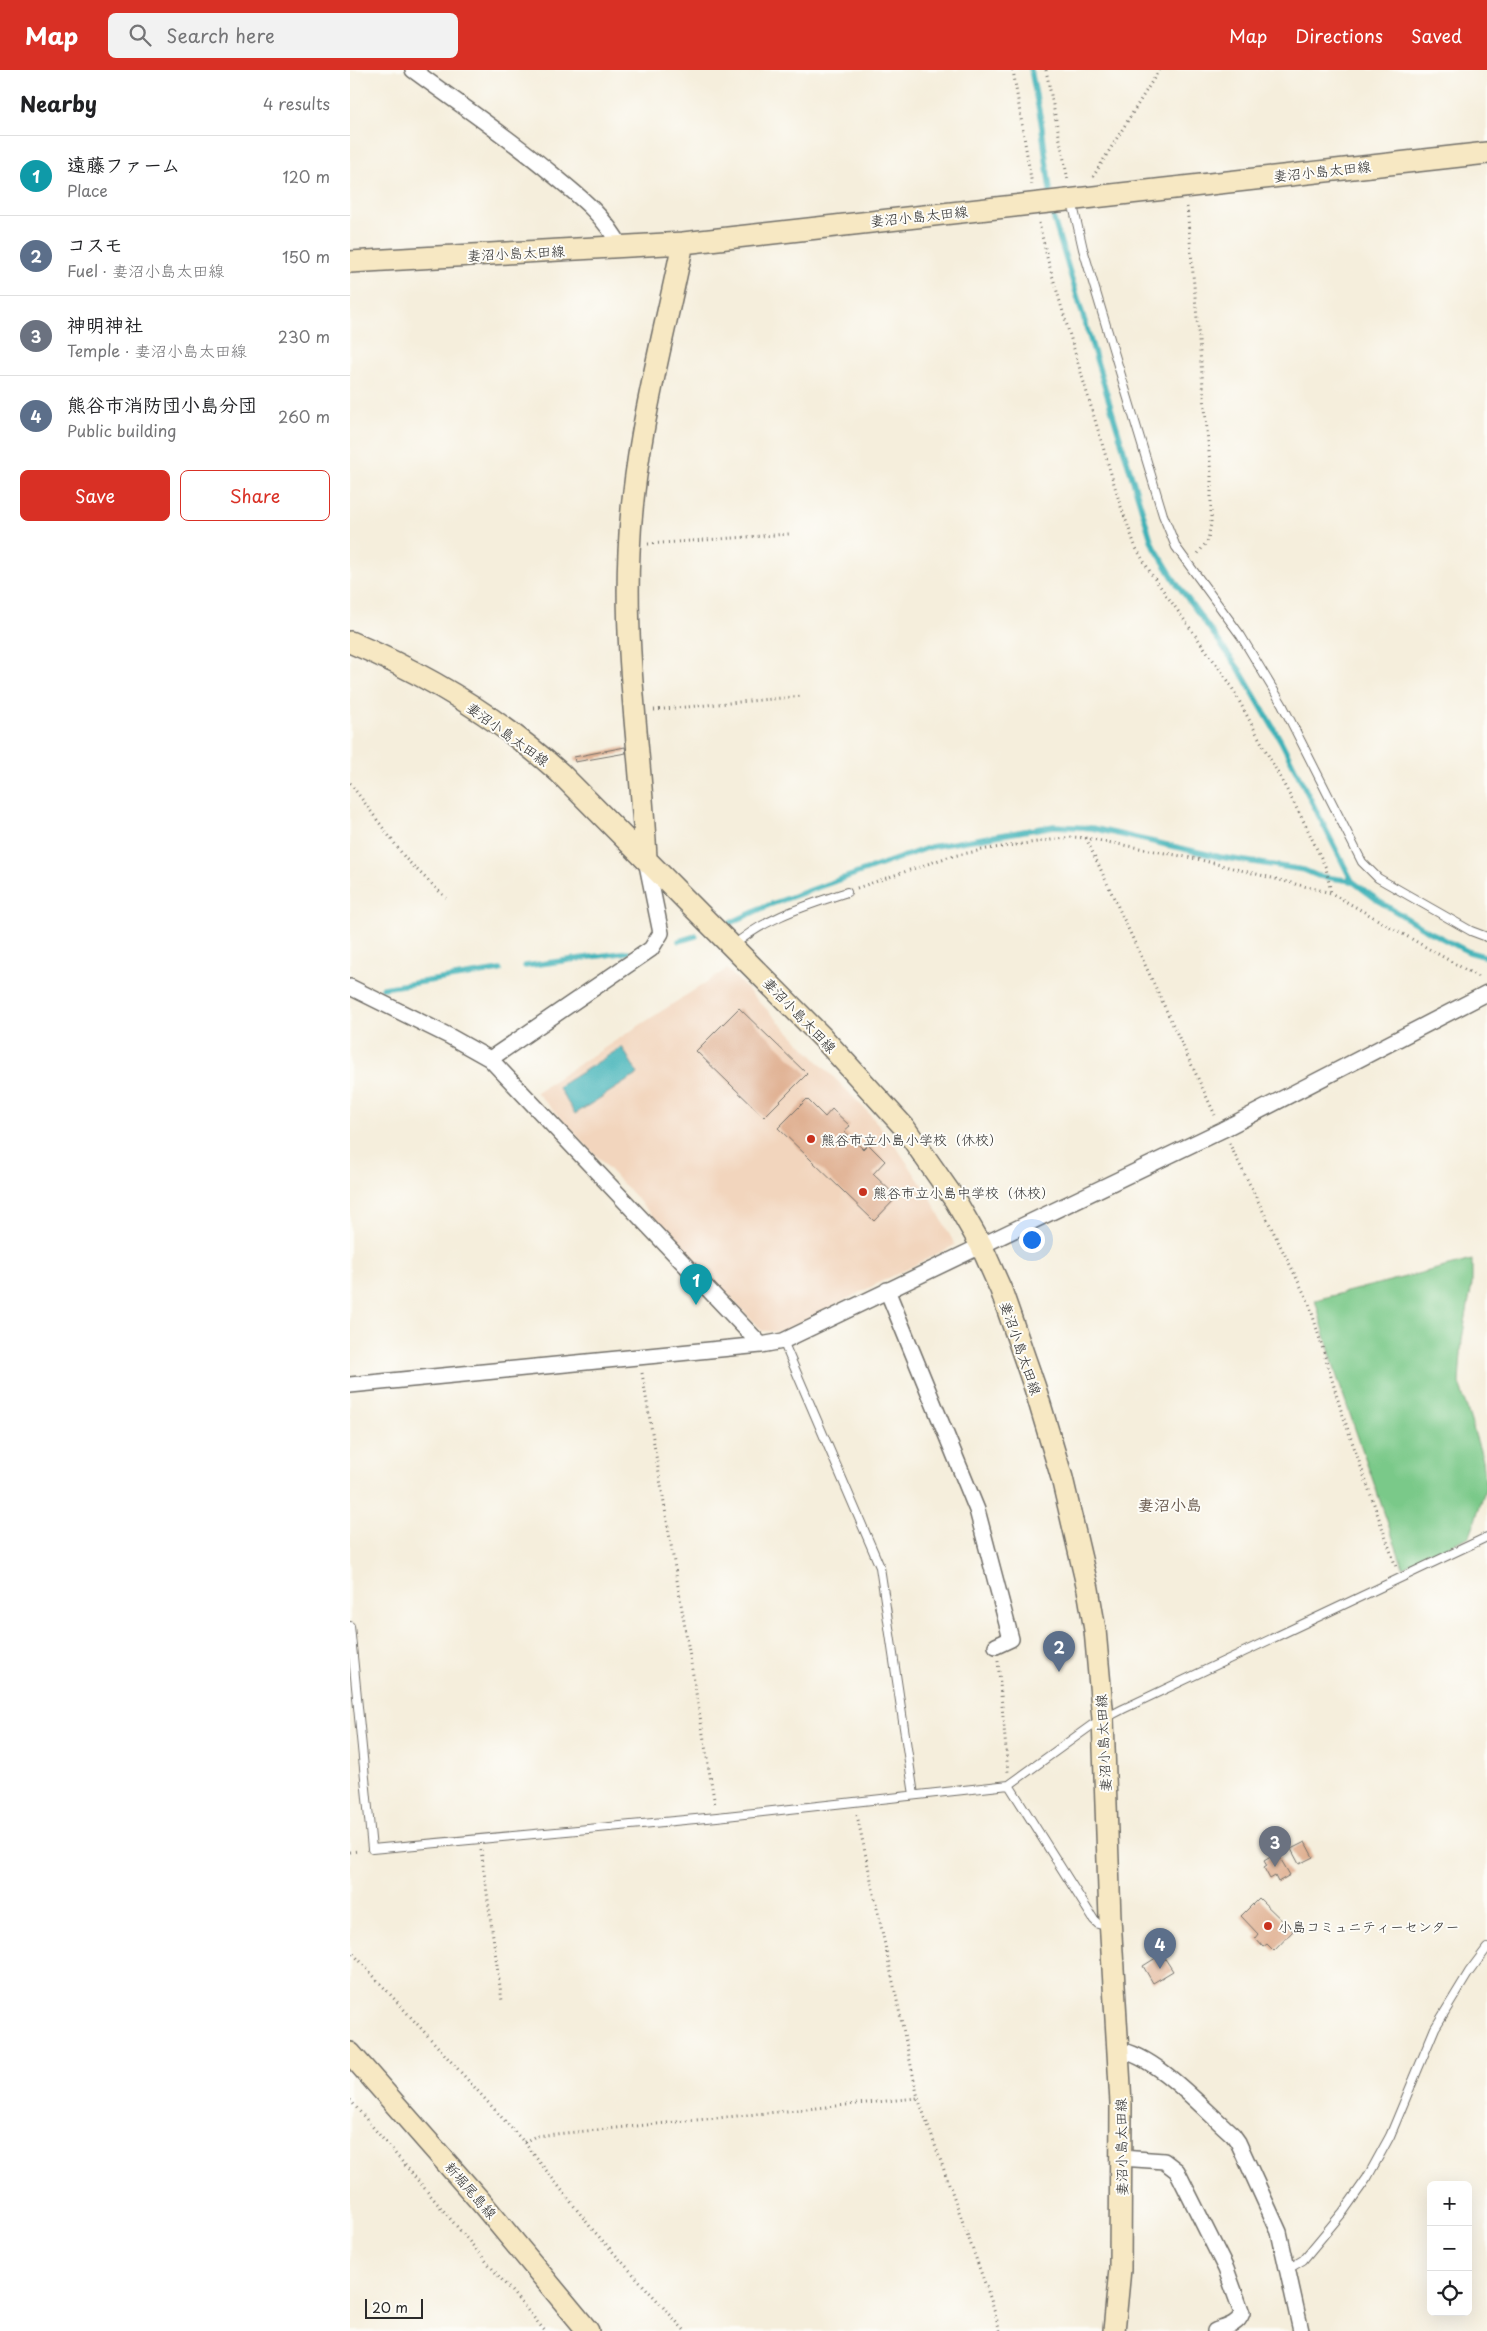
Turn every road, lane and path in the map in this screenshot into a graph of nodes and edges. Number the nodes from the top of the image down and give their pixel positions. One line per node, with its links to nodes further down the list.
1 (413, 70): 8 (street)
2 (1046, 70): 6 (path)
3 (1159, 70): 6 (path)
4 (1487, 153): 5 (main road, 妻沼小島太田線)
5 (1185, 186): 6 (main road, 妻沼小島太田線); 12 (path)
6 (1075, 199): 7 (main road, 妻沼小島太田線); 12 (lane)
7 (683, 243): 8 (main road, 妻沼小島太田線); 11 (main road)
8 (621, 247): 9 (main road, 妻沼小島太田線)
9 (350, 262)
10 (789, 534): 11 (path)
11 (629, 545): 15 (main road)
12 (1189, 565): 21 (lane)
13 (350, 642): 18 (main road, 妻沼小島太田線)
14 (803, 696): 15 (path)
15 (634, 712): 18 (main road)
16 (350, 782): 20 (path)
17 (1086, 838): 19 (path); 23 (path); 27 (path)
18 (646, 858): 22 (main road, 妻沼小島太田線); 26 (street)
19 (847, 892): 22 (lane)
20 (446, 898)
21 (1487, 937)
22 (733, 946): 28 (main road, 妻沼小島太田線)
23 (1487, 980)
24 (350, 987): 26 (street)
25 (1487, 993): 27 (street)
26 (490, 1059): 31 (street)
27 (1222, 1130): 28 (street); 35 (path)
28 (981, 1245): 29 (street); 38 (main road, 妻沼小島太田線)
29 (887, 1290): 30 (street); 37 (street)
30 (783, 1341): 31 (street); 40 (lane)
31 (761, 1346): 32 (street)
32 (640, 1358): 33 (street); 42 (path)
33 (350, 1385)
34 (1487, 1537): 35 (lane)
35 (1400, 1579): 38 (lane)
36 (350, 1626): 43 (lane)
37 (996, 1646): 39 (path)
38 (1103, 1719): 39 (lane); 44 (main road, 妻沼小島太田線)
39 (1009, 1785): 40 (lane); 44 (lane)
40 (914, 1795): 41 (lane)
41 (854, 1802): 42 (lane); 50 (path)
42 (717, 1817): 43 (lane)
43 (479, 1839): 47 (path)
44 (1111, 1928): 48 (main road, 妻沼小島太田線)
45 (1487, 1948): 54 (lane)
46 (350, 1950): 52 (path)
47 (502, 2001)
48 (1118, 2050): 53 (main road, 妻沼小島太田線); 54 (street)
49 (350, 2053): 56 (main road, 新堀尾島線)
50 (918, 2098): 52 (path); 58 (path)
51 (350, 2100): 55 (path)
52 (524, 2142): 57 (path)
53 (1121, 2158): 59 (main road, 妻沼小島太田線); 60 (street)
54 (1288, 2269): 61 (street)
55 (545, 2331)
56 (588, 2331)
57 (685, 2331)
58 (1000, 2331)
59 (1114, 2331)
60 (1215, 2331)
61 (1301, 2331)

